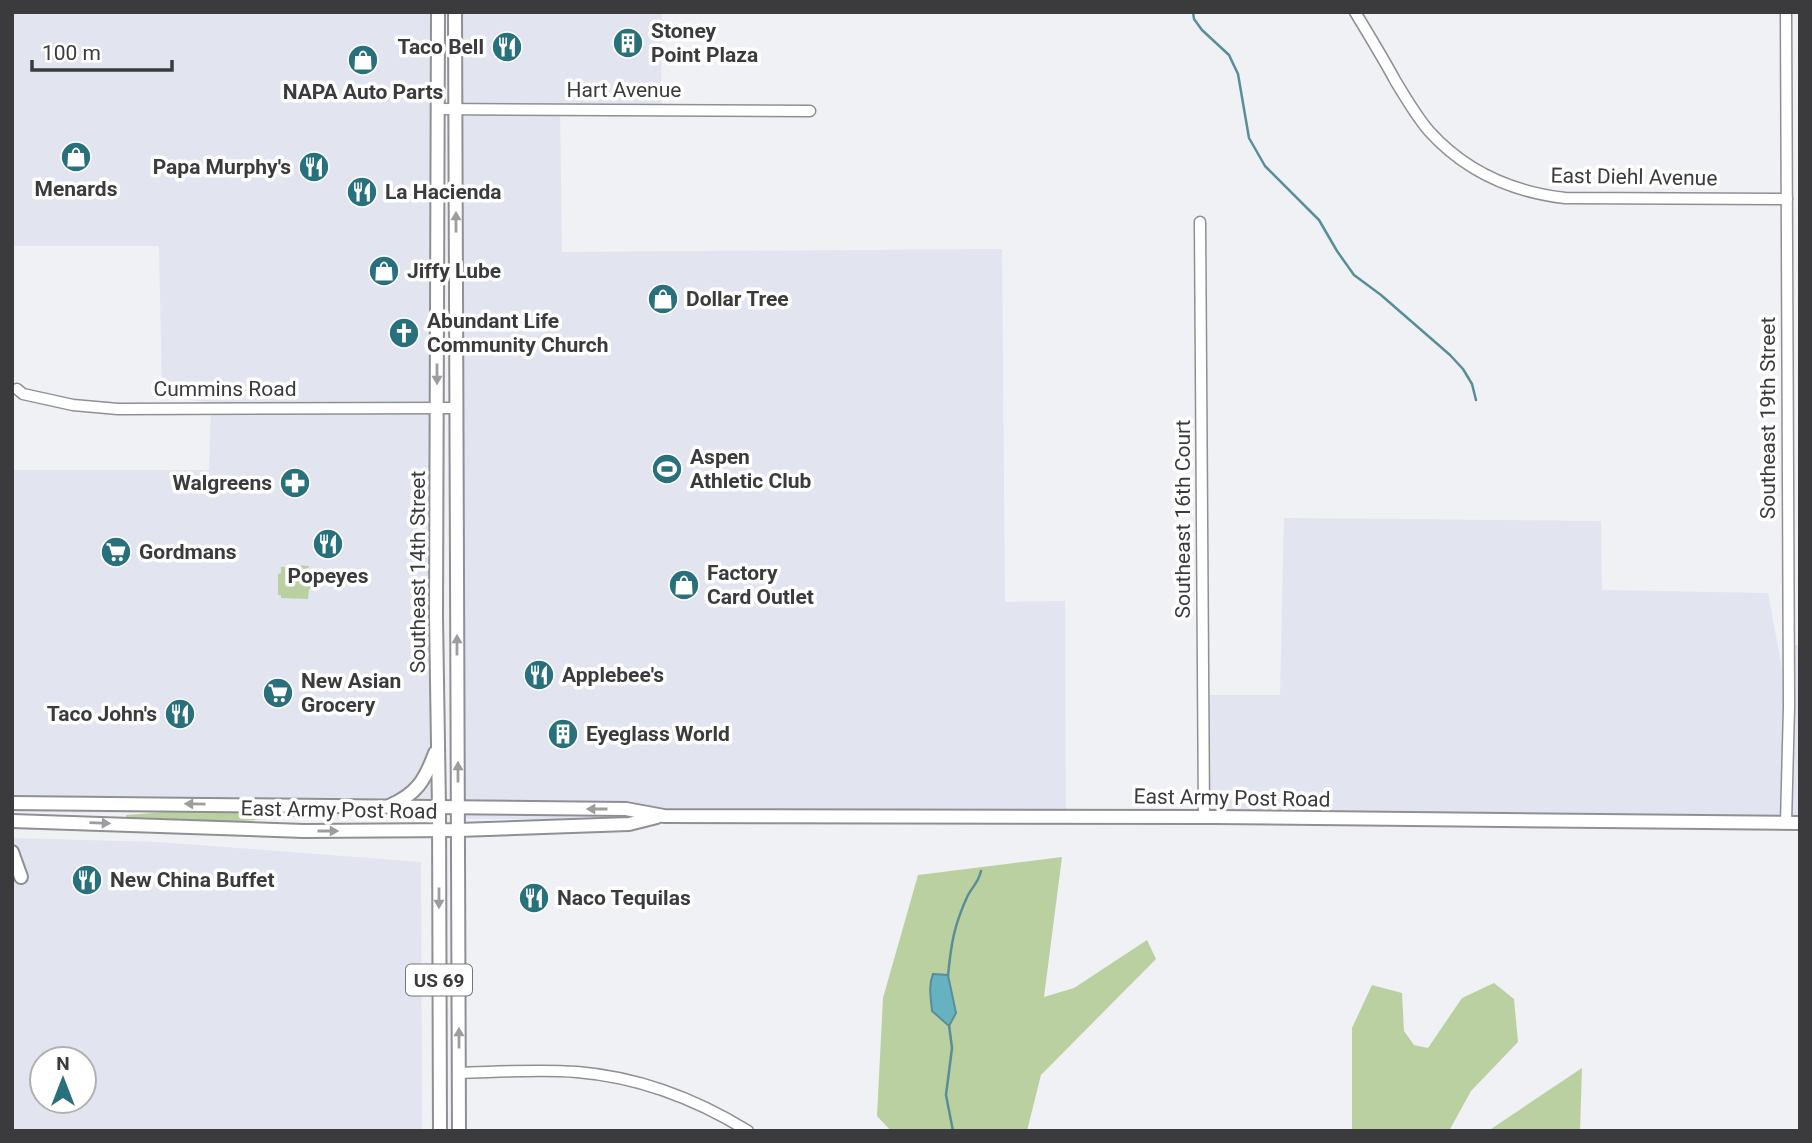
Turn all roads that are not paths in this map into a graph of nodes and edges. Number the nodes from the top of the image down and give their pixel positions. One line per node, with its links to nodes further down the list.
1 (438, 12): 5 (main road, Southeast 14th Street / US 69)
2 (455, 12): 6 (main road, Southeast 14th Street / US 69)
3 (1355, 12): 8 (street, East Diehl Avenue)
4 (1786, 12): 8 (street, Southeast 19th Street)
5 (438, 109): 6 (street, Hart Avenue); 11 (main road, Southeast 14th Street / US 69, one-way to 11)
6 (455, 109): 7 (street, Hart Avenue); 12 (main road, Southeast 14th Street / US 69, one-way to 6)
7 (810, 111)
8 (1787, 200): 21 (street, Southeast 19th Street)
9 (1200, 222): 19 (street, Southeast 16th Court)
10 (17, 389): 11 (street, Cummins Road)
11 (437, 408): 12 (street, Cummins Road); 13 (main road, Southeast 14th Street / US 69)
12 (456, 408): 17 (main road, Southeast 14th Street / US 69, one-way to 12)
13 (438, 745): 15 (main road); 16 (main road, Southeast 14th Street / US 69)
14 (12, 803): 15 (main road, East Army Post Road, one-way to 14)
15 (386, 807): 16 (main road, East Army Post Road)
16 (439, 808): 17 (main road, East Army Post Road); 22 (main road, Southeast 14th Street / US 69)
17 (458, 808): 18 (main road, East Army Post Road, one-way to 17); 23 (main road, Southeast 14th Street / US 69)
18 (664, 816): 19 (main road, East Army Post Road); 23 (main road, East Army Post Road)
19 (1204, 817): 21 (main road, East Army Post Road)
20 (12, 821): 22 (main road, East Army Post Road, one-way to 22)
21 (1793, 823)
22 (439, 830): 23 (main road, East Army Post Road); 27 (main road, Southeast 14th Street / US 69, one-way to 27)
23 (458, 830): 26 (main road, Southeast 14th Street / US 69, one-way to 23)
24 (12, 852): 25 (main road)
25 (22, 877)
26 (459, 1073): 28 (main road, Southeast 14th Street / US 69); 29 (street)
27 (440, 1131)
28 (459, 1131)
29 (748, 1131)

